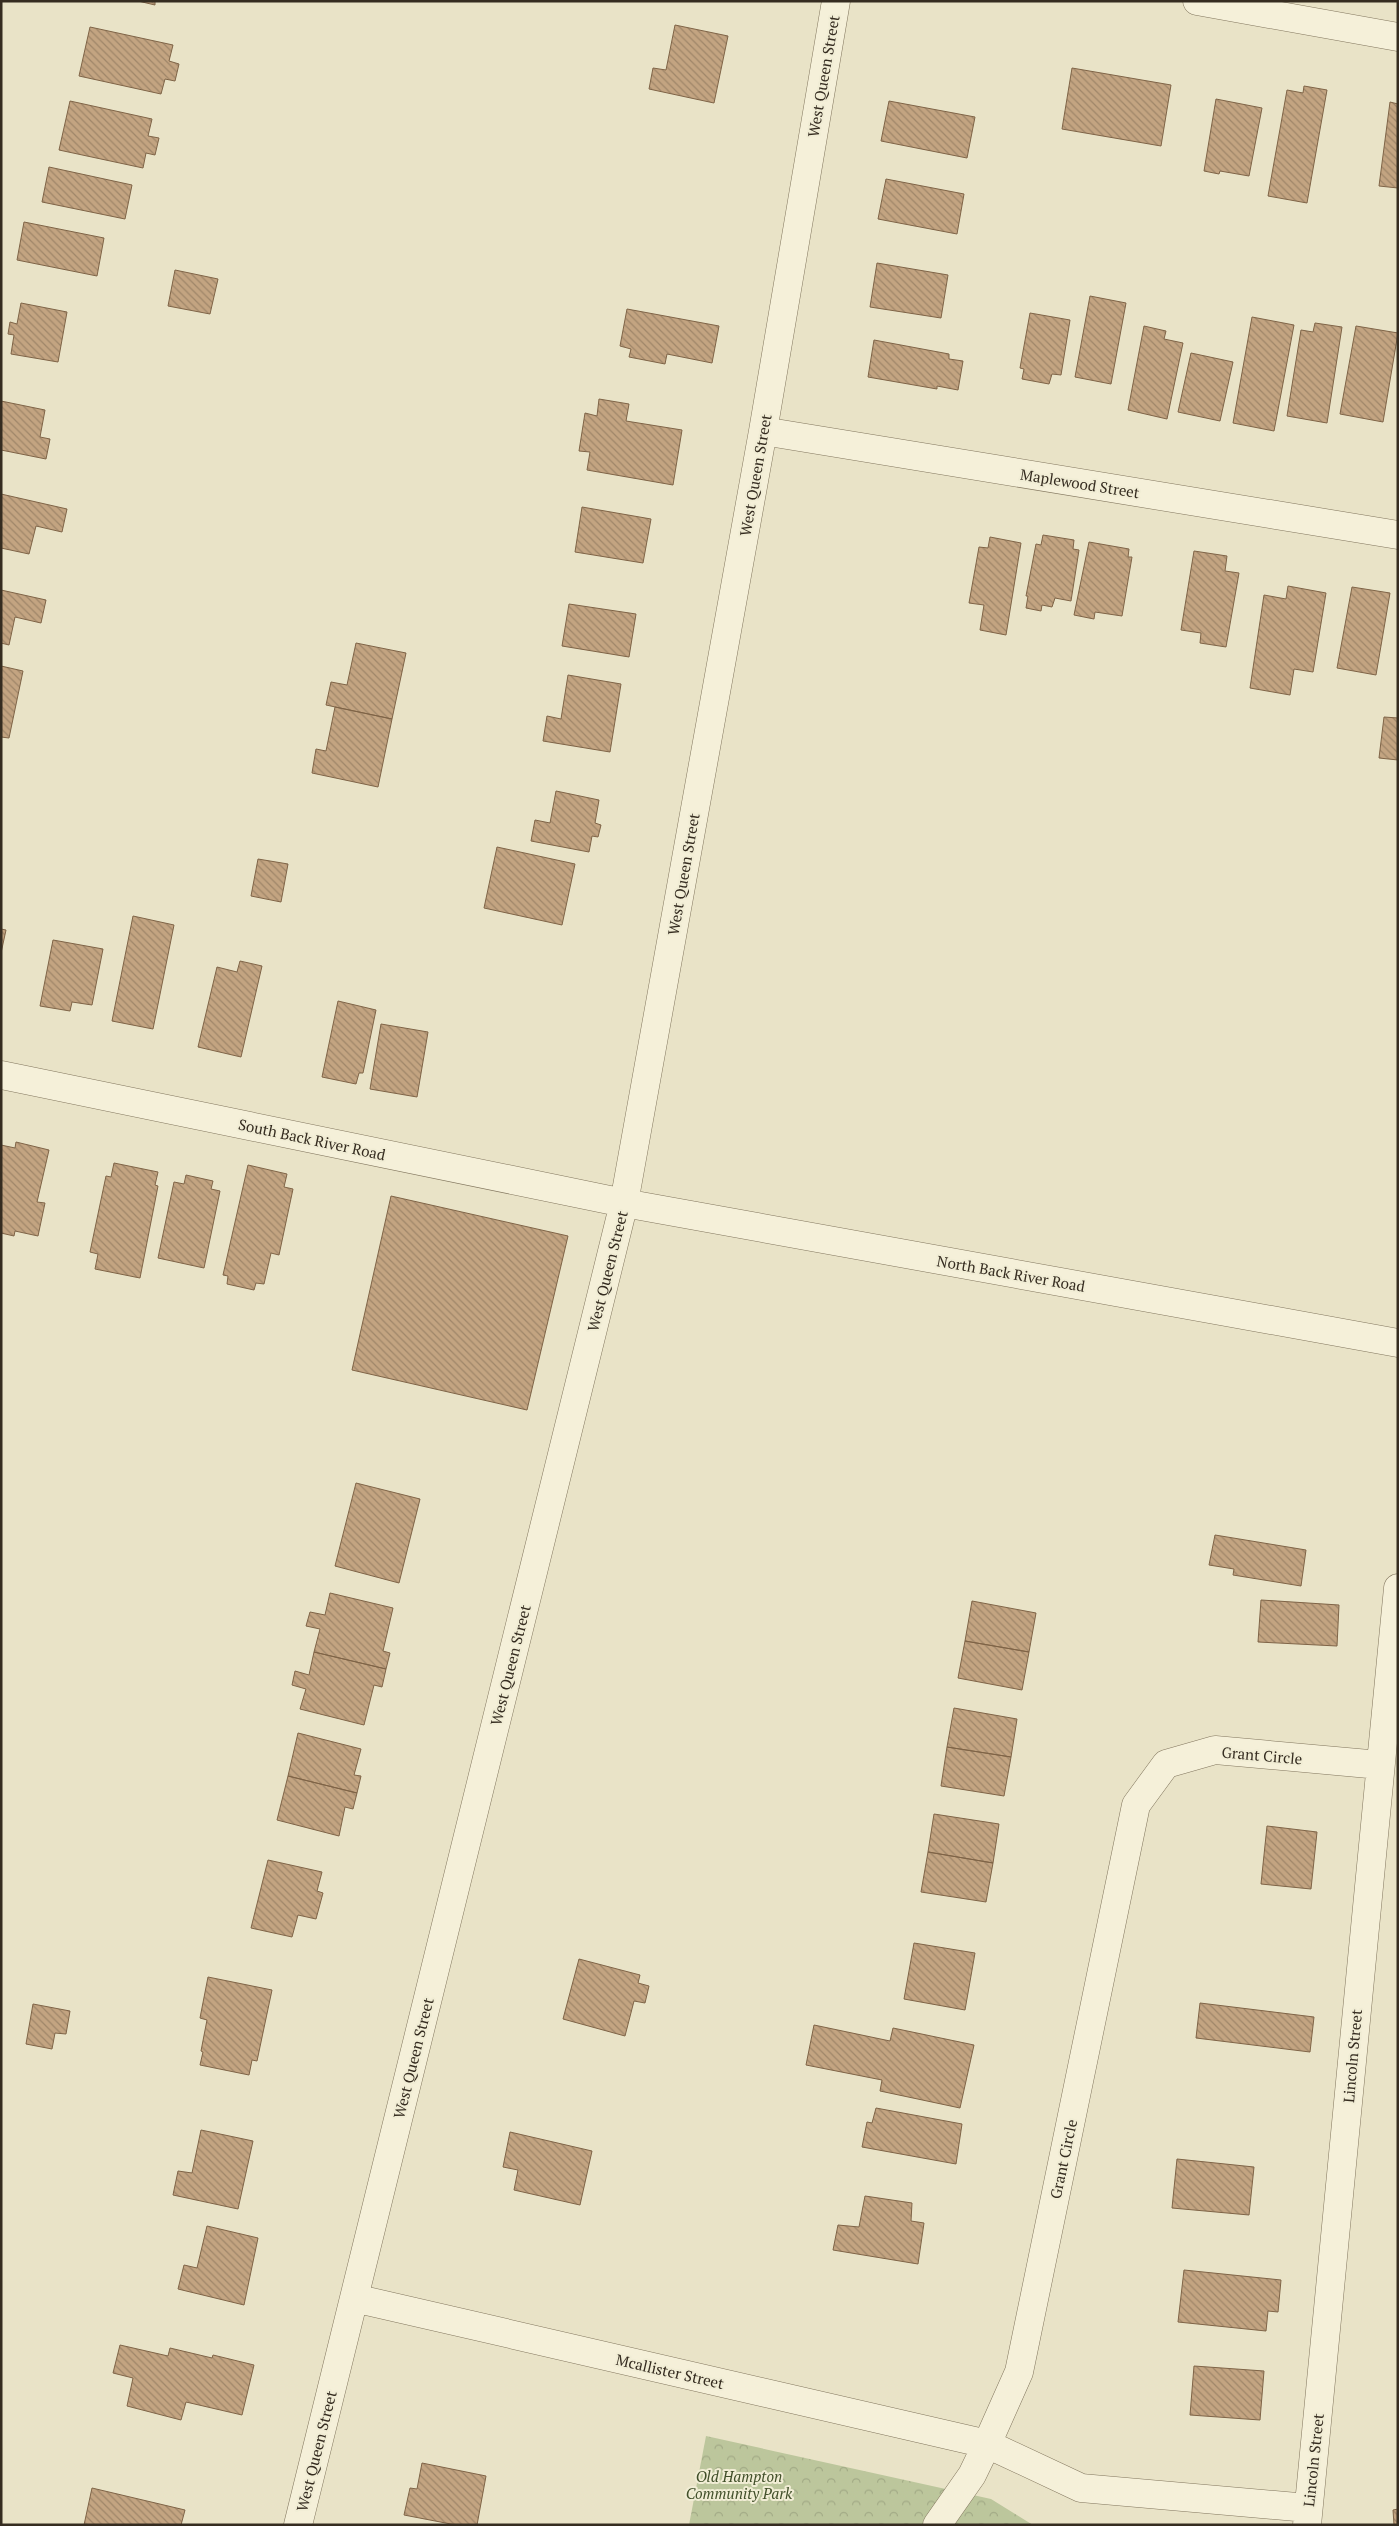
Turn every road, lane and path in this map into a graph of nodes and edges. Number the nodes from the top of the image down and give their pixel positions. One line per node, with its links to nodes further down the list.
1 (836, 1): 4 (street, West Queen Street)
2 (1197, 1): 3 (street)
3 (1398, 37)
4 (762, 431): 5 (street, Maplewood Street); 7 (street, West Queen Street)
5 (1398, 534)
6 (1, 1075): 7 (street, South Back River Road)
7 (624, 1203): 8 (street, North Back River Road); 11 (street, West Queen Street)
8 (1398, 1343)
9 (1398, 1588): 10 (street, Lincoln Street)
10 (1380, 1765): 12 (street, Grant Circle); 13 (street, Lincoln Street)
11 (354, 2298): 12 (street, Mcallister Street); 14 (street, West Queen Street)
12 (987, 2444): 13 (street); 15 (street, Grant Circle)
13 (1308, 2516)
14 (298, 2525)
15 (937, 2525)

